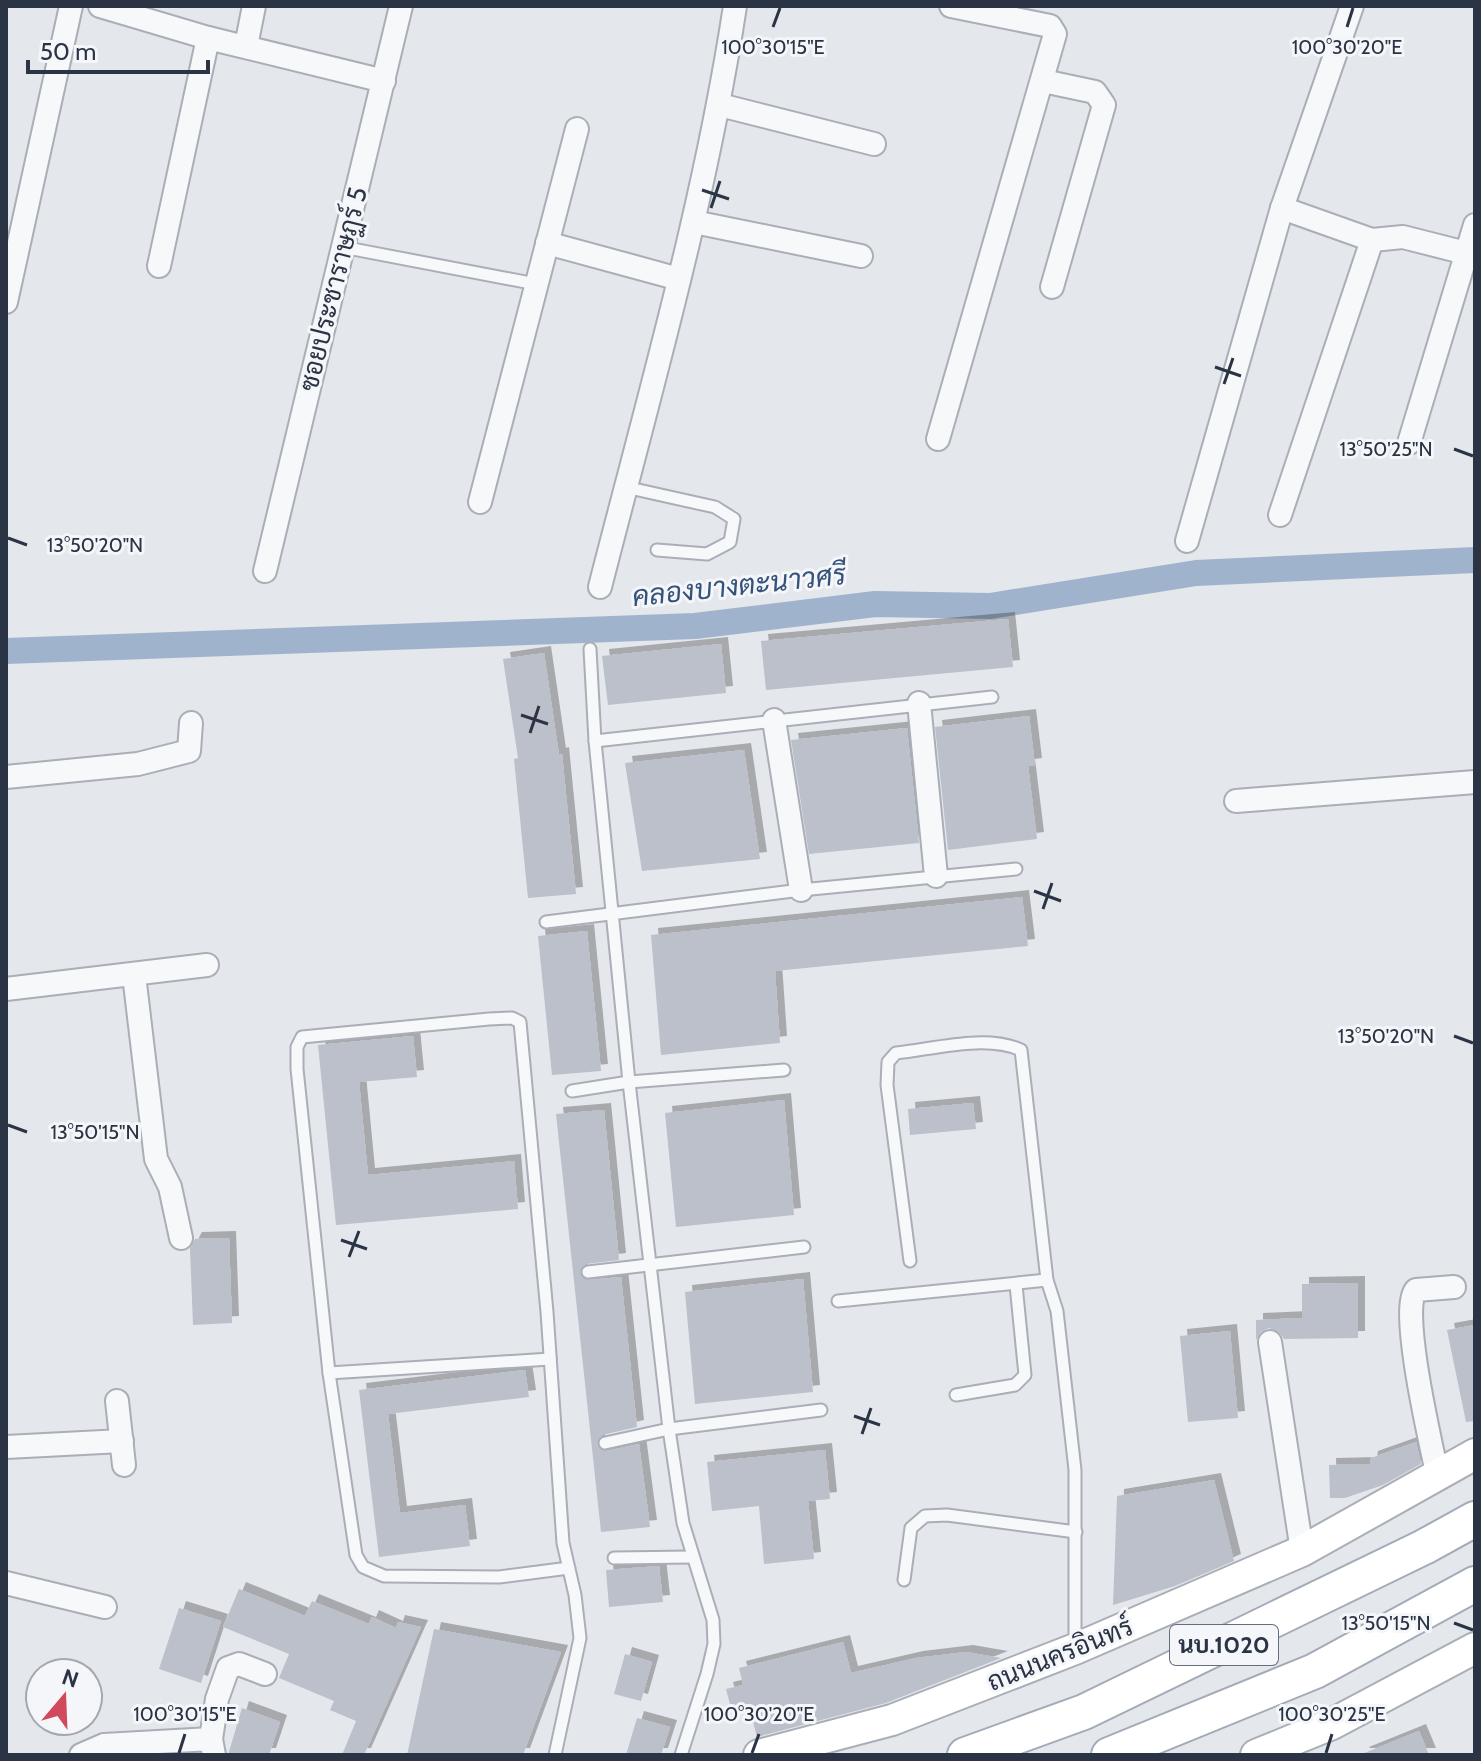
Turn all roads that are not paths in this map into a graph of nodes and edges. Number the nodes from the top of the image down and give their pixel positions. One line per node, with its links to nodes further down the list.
1 (71, 6): 27 (street)
2 (254, 6): 9 (street)
3 (401, 6): 10 (street, ซอยประชาราษฏร์ 5)
4 (735, 6): 12 (street)
5 (951, 6): 11 (street)
6 (1352, 6): 15 (street)
7 (105, 7): 8 (street)
8 (208, 38): 9 (street); 23 (street)
9 (246, 46): 10 (street)
10 (384, 81): 20 (street, ซอยประชาราษฏร์ 5)
11 (1043, 81): 26 (street); 28 (street)
12 (720, 105): 14 (street); 16 (street)
13 (577, 129): 19 (street)
14 (874, 144)
15 (1282, 208): 18 (street); 33 (street)
16 (694, 222): 22 (street); 24 (street)
17 (1475, 225): 21 (street)
18 (1372, 240): 21 (street); 32 (street)
19 (547, 243): 24 (street); 25 (street)
20 (342, 247): 25 (lane); 35 (street, ซอยประชาราษฏร์ 5)
21 (1466, 253): 29 (street)
22 (861, 256)
23 (159, 266)
24 (679, 279): 30 (street)
25 (536, 284): 31 (street)
26 (1052, 287)
27 (6, 302)
28 (938, 439)
29 (1409, 443)
30 (625, 487): 34 (lane); 36 (street)
31 (480, 502)
32 (1280, 515)
33 (1187, 541)
34 (657, 550)
35 (265, 571)
36 (600, 587)
37 (590, 649): 42 (lane)
38 (992, 697): 39 (lane)
39 (919, 703): 40 (lane); 47 (street)
40 (774, 720): 42 (lane); 48 (street)
41 (191, 723): 43 (street)
42 (595, 741): 49 (lane)
43 (6, 777)
44 (1475, 782): 45 (street)
45 (1236, 801)
46 (1016, 869): 47 (lane)
47 (936, 876): 48 (lane)
48 (801, 890): 49 (lane)
49 (612, 911): 50 (lane); 55 (lane)
50 (546, 922)
51 (207, 965): 52 (street)
52 (134, 975): 53 (street); 57 (street)
53 (6, 989)
54 (784, 1070): 55 (lane)
55 (629, 1082): 56 (lane); 60 (lane)
56 (572, 1091)
57 (181, 1238)
58 (804, 1247): 60 (lane)
59 (910, 1261): 62 (lane)
60 (649, 1264): 61 (lane); 72 (lane)
61 (588, 1272)
62 (1047, 1280): 63 (lane); 80 (lane)
63 (1016, 1285): 65 (lane); 69 (lane)
64 (1454, 1287): 78 (street)
65 (838, 1301)
66 (1270, 1342): 81 (street)
67 (550, 1359): 68 (lane); 68 (lane); 84 (lane)
68 (329, 1373): 84 (lane)
69 (956, 1395)
70 (117, 1401): 73 (street)
71 (821, 1410): 72 (lane)
72 (669, 1429): 74 (lane); 82 (lane)
73 (122, 1441): 75 (street); 77 (street)
74 (605, 1443)
75 (6, 1447)
76 (1475, 1454): 78 (main road, ถนนนครอินทร์ / นบ.1020)
77 (124, 1465)
78 (1437, 1473): 81 (main road, ถนนนครอินทร์ / นบ.1020)
79 (1475, 1519): 98 (main road, นบ.1020)
80 (1076, 1532): 85 (lane); 90 (lane)
81 (1302, 1551): 90 (main road, ถนนนครอินทร์ / นบ.1020)
82 (691, 1557): 83 (lane); 96 (lane)
83 (614, 1558)
84 (569, 1568): 95 (lane)
85 (904, 1580)
86 (6, 1583): 88 (street)
87 (1475, 1584): 99 (main road, นบ.1020)
88 (105, 1607)
89 (1475, 1648): 92 (main road)
90 (1075, 1649): 97 (main road, ถนนนครอินทร์ / นบ.1020)
91 (265, 1674): 93 (street)
92 (1297, 1746): 100 (main road)
93 (212, 1747): 94 (street)
94 (81, 1755)
95 (555, 1755)
96 (681, 1755)
97 (759, 1755)
98 (965, 1755)
99 (1109, 1755)
100 (1256, 1755)

